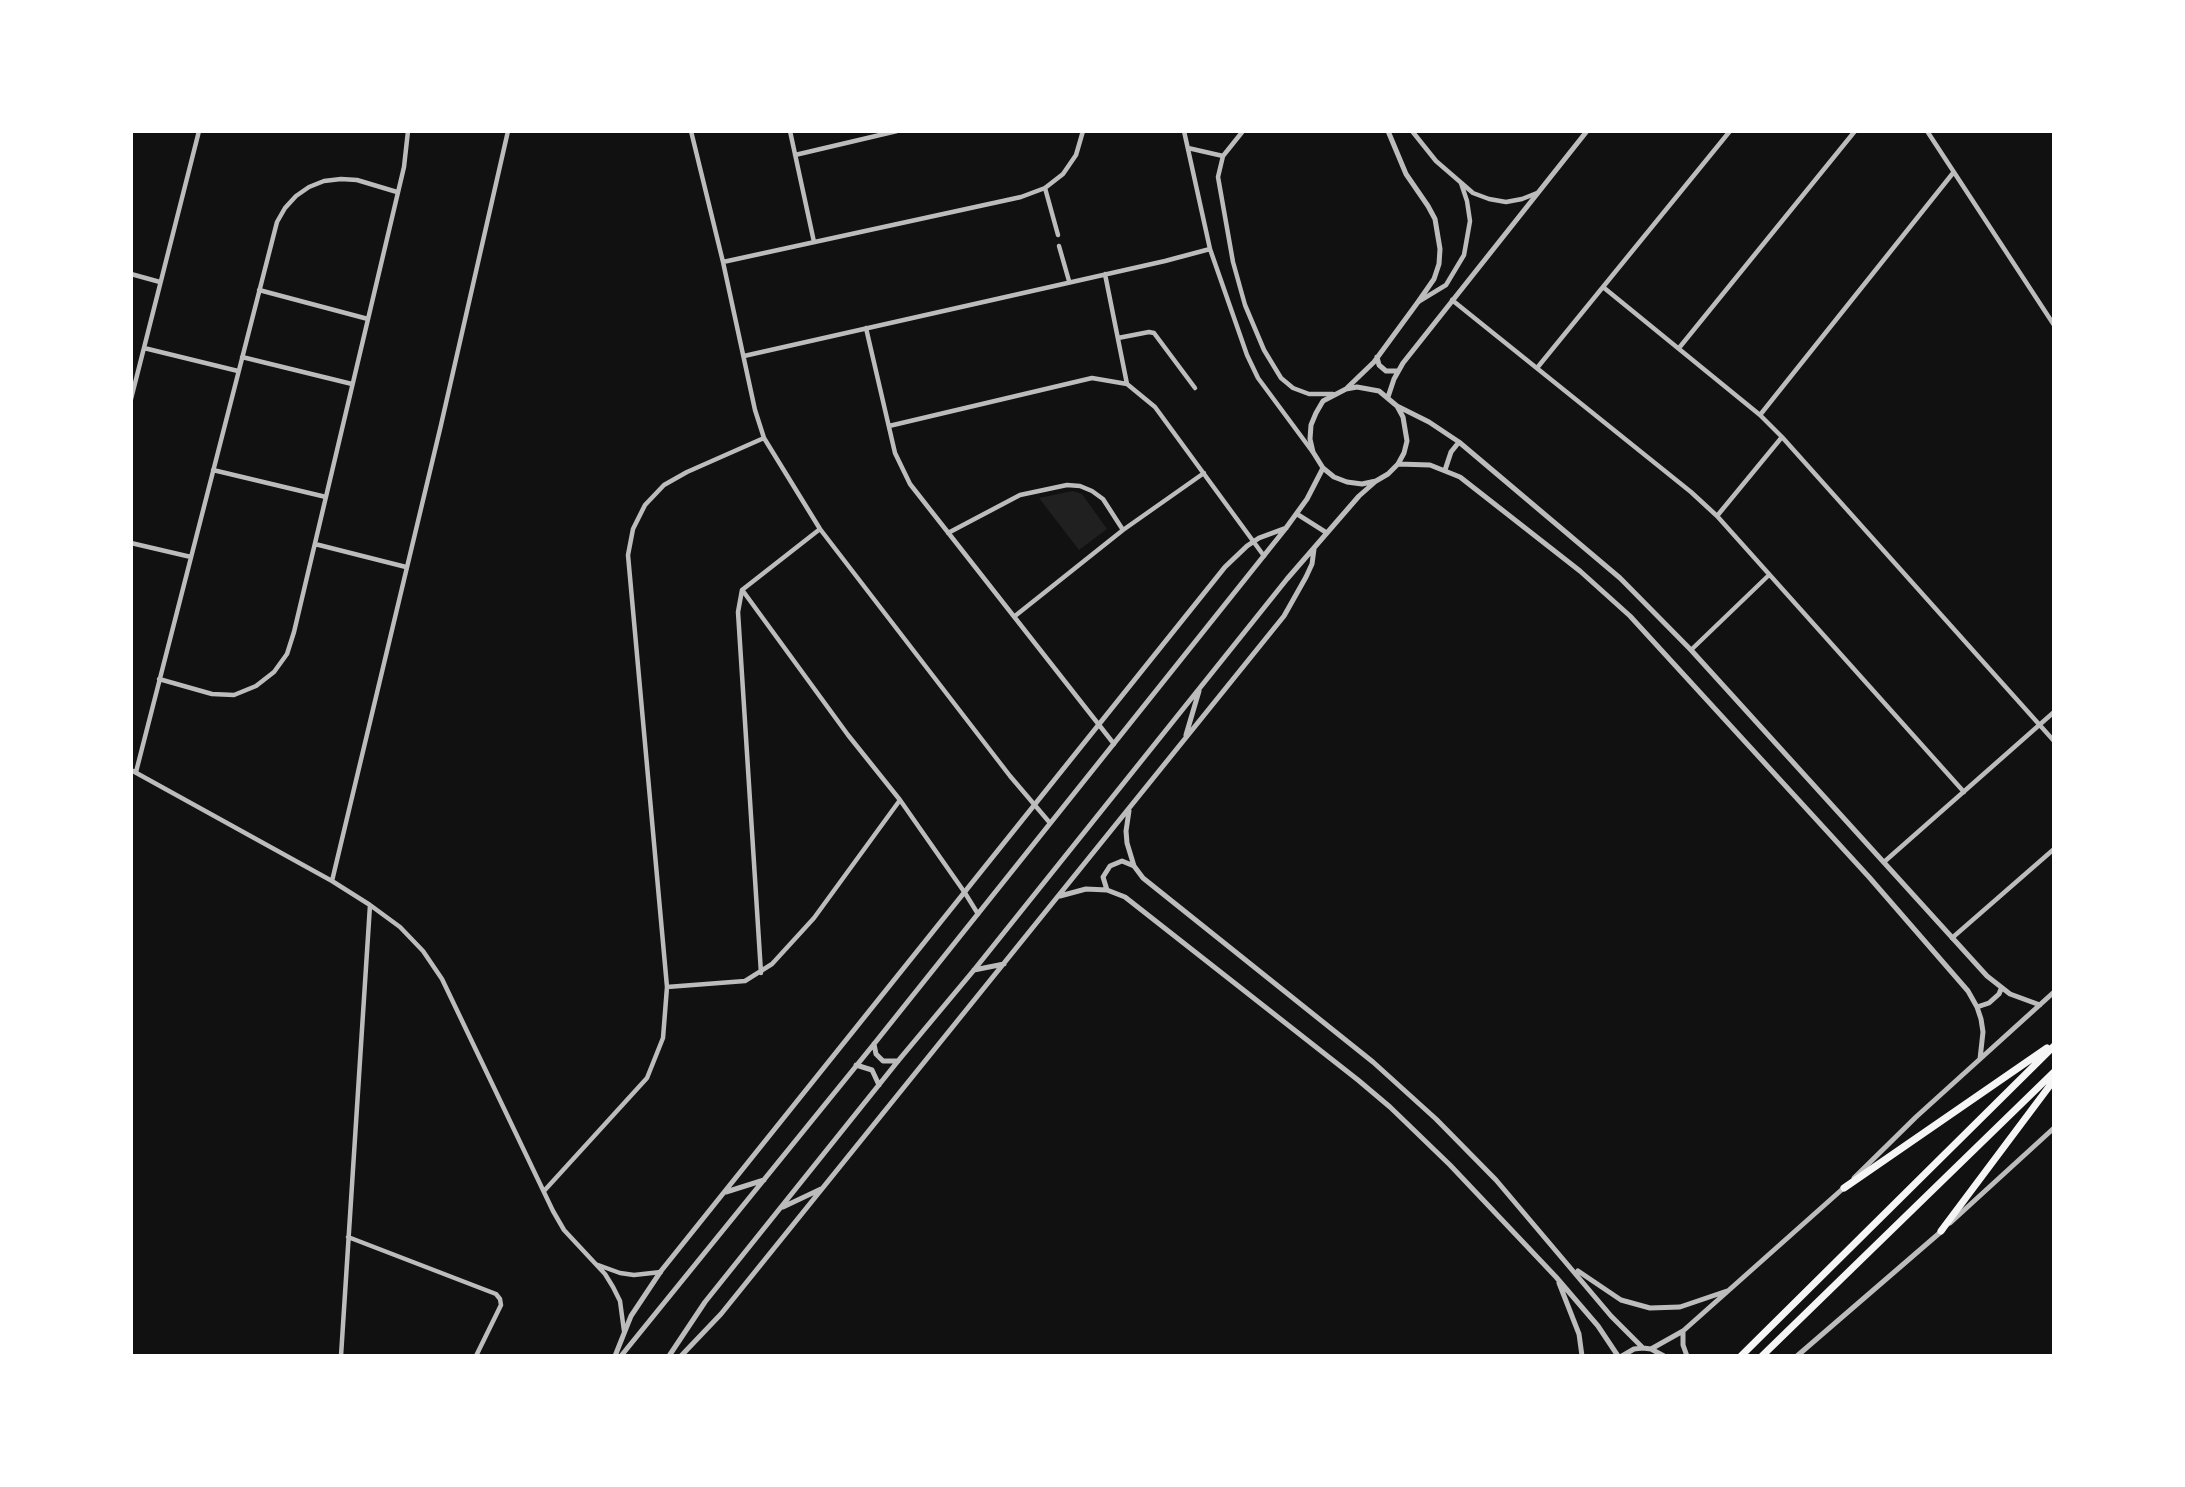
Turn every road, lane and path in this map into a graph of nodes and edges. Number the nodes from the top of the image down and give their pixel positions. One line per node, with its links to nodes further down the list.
1 (200, 131): 32 (street)
2 (408, 131): 22 (street)
3 (508, 131): 83 (street)
4 (691, 131): 28 (street)
5 (790, 131): 17 (street)
6 (897, 131): 17 (street)
7 (1083, 131): 21 (street)
8 (1184, 131): 16 (street)
9 (1243, 131): 18 (street)
10 (1388, 131): 36 (street)
11 (1412, 131): 20 (street)
12 (1587, 131): 23 (street)
13 (1730, 131): 33 (street)
14 (1855, 131): 42 (street)
15 (1927, 131): 19 (street)
16 (1188, 148): 18 (street); 27 (street)
17 (795, 155): 25 (street)
18 (1223, 156): 53 (street)
19 (1954, 173): 38 (street); 57 (street)
20 (1460, 182): 23 (street); 36 (street)
21 (1045, 188): 24 (street); 25 (street)
22 (397, 192): 34 (street); 37 (street)
23 (1538, 193): 35 (street)
24 (1058, 235)
25 (814, 242): 28 (street)
26 (1059, 246): 31 (street)
27 (1210, 249): 30 (street); 62 (street)
28 (723, 262): 43 (street)
29 (131, 274): 32 (street)
30 (1105, 274): 31 (street); 40 (street)
31 (1069, 281): 39 (street)
32 (160, 282): 41 (street)
33 (1603, 287): 42 (street); 46 (street)
34 (259, 290): 37 (street); 44 (street)
35 (1452, 300): 46 (street); 48 (street)
36 (1419, 302): 45 (street)
37 (368, 319): 49 (street)
38 (2054, 325)
39 (866, 328): 43 (street); 58 (street)
40 (1118, 338): 50 (street); 51 (street)
41 (144, 348): 47 (street); 55 (street)
42 (1678, 348): 57 (street)
43 (744, 356): 60 (street)
44 (242, 357): 47 (street); 49 (street)
45 (1377, 357): 48 (street); 52 (street)
46 (1537, 368): 71 (street)
47 (238, 371): 65 (street)
48 (1398, 371): 54 (street)
49 (352, 384): 69 (street)
50 (1127, 384): 58 (street); 67 (street)
51 (1195, 388)
52 (1346, 389): 53 (street); 54 (street)
53 (1334, 394): 62 (street)
54 (1388, 397): 56 (street)
55 (131, 398)
56 (1397, 406): 61 (street); 63 (street)
57 (1760, 415): 59 (street)
58 (889, 426): 75 (street)
59 (1783, 437): 71 (street); 92 (street)
60 (764, 438): 73 (street); 115 (street)
61 (1459, 442): 66 (street); 87 (street)
62 (1313, 452): 64 (street)
63 (1398, 464): 66 (street); 68 (street)
64 (1323, 468): 68 (street); 70 (street)
65 (213, 470): 69 (street); 82 (street)
66 (1445, 470): 119 (street)
67 (1204, 473): 74 (street); 77 (street)
68 (1376, 481): 76 (street)
69 (326, 497): 79 (street)
70 (1297, 514): 72 (street); 76 (street)
71 (1717, 516): 84 (street)
72 (1286, 528): 77 (street); 81 (street)
73 (820, 529): 85 (street); 99 (street)
74 (1123, 530): 75 (street); 86 (street)
75 (948, 533): 86 (street)
76 (1327, 534): 80 (street)
77 (1254, 542): 81 (street); 91 (street)
78 (131, 543): 82 (street)
79 (315, 544): 83 (street); 88 (street)
80 (1314, 548): 89 (street); 93 (street)
81 (1264, 556): 95 (street)
82 (191, 557): 88 (street)
83 (406, 567): 105 (street)
84 (1769, 575): 87 (street); 97 (street)
85 (742, 590): 98 (street); 114 (street)
86 (1015, 616): 91 (street)
87 (1691, 650): 103 (street)
88 (159, 679): 96 (street)
89 (1200, 688): 93 (street); 113 (street)
90 (2054, 712): 92 (street)
91 (1099, 725): 95 (street); 99 (street)
92 (2039, 725): 94 (street); 97 (street)
93 (1186, 738): 100 (street)
94 (2054, 741)
95 (1114, 744): 101 (street)
96 (133, 771): 105 (street)
97 (1964, 792): 103 (street)
98 (900, 800): 107 (street); 114 (street)
99 (1035, 805): 101 (street); 107 (street)
100 (1131, 807): 104 (street); 108 (street)
101 (1050, 823): 110 (street)
102 (2054, 849): 111 (street)
103 (1884, 862): 111 (street)
104 (1134, 866): 106 (street); 138 (street)
105 (332, 881): 109 (street)
106 (1107, 890): 108 (street); 140 (street)
107 (965, 893): 110 (street); 133 (street)
108 (1057, 897): 112 (street)
109 (370, 905): 132 (street); 136 (street)
110 (978, 914): 120 (street)
111 (1952, 937): 116 (street)
112 (1004, 964): 113 (street); 130 (street)
113 (974, 970): 123 (street)
114 (761, 973): 115 (street)
115 (667, 987): 132 (street)
116 (2001, 989): 118 (street); 119 (street)
117 (2054, 992): 118 (street)
118 (2040, 1005): 122 (street)
119 (1977, 1006): 122 (street)
120 (874, 1044): 123 (street); 124 (street)
121 (2054, 1045): 131 (main road); 155 (main road)
122 (1980, 1059): 131 (street)
123 (898, 1061): 127 (street)
124 (856, 1065): 127 (street); 129 (street)
125 (2054, 1072): 156 (main road)
126 (2054, 1080): 135 (main road)
127 (879, 1085): 134 (street)
128 (2054, 1128): 135 (street)
129 (764, 1181): 133 (street); 148 (street)
130 (823, 1188): 134 (street); 150 (street)
131 (1844, 1188): 141 (street)
132 (544, 1191): 137 (street)
133 (725, 1192): 139 (street)
134 (780, 1209): 149 (street)
135 (1941, 1231): 157 (street)
136 (348, 1237): 146 (street); 147 (street)
137 (594, 1263): 139 (street); 142 (street)
138 (1569, 1265): 141 (street); 144 (street)
139 (661, 1272): 142 (street)
140 (1556, 1277): 151 (street); 152 (street)
141 (1730, 1290): 143 (street)
142 (624, 1331): 148 (street)
143 (1683, 1331): 145 (street); 154 (street)
144 (1643, 1348): 145 (street); 152 (street)
145 (1651, 1349): 153 (street)
146 (341, 1356)
147 (476, 1356)
148 (618, 1356)
149 (669, 1356)
150 (681, 1356)
151 (1582, 1356)
152 (1620, 1356)
153 (1664, 1356)
154 (1687, 1356)
155 (1741, 1356)
156 (1762, 1356)
157 (1797, 1356)

